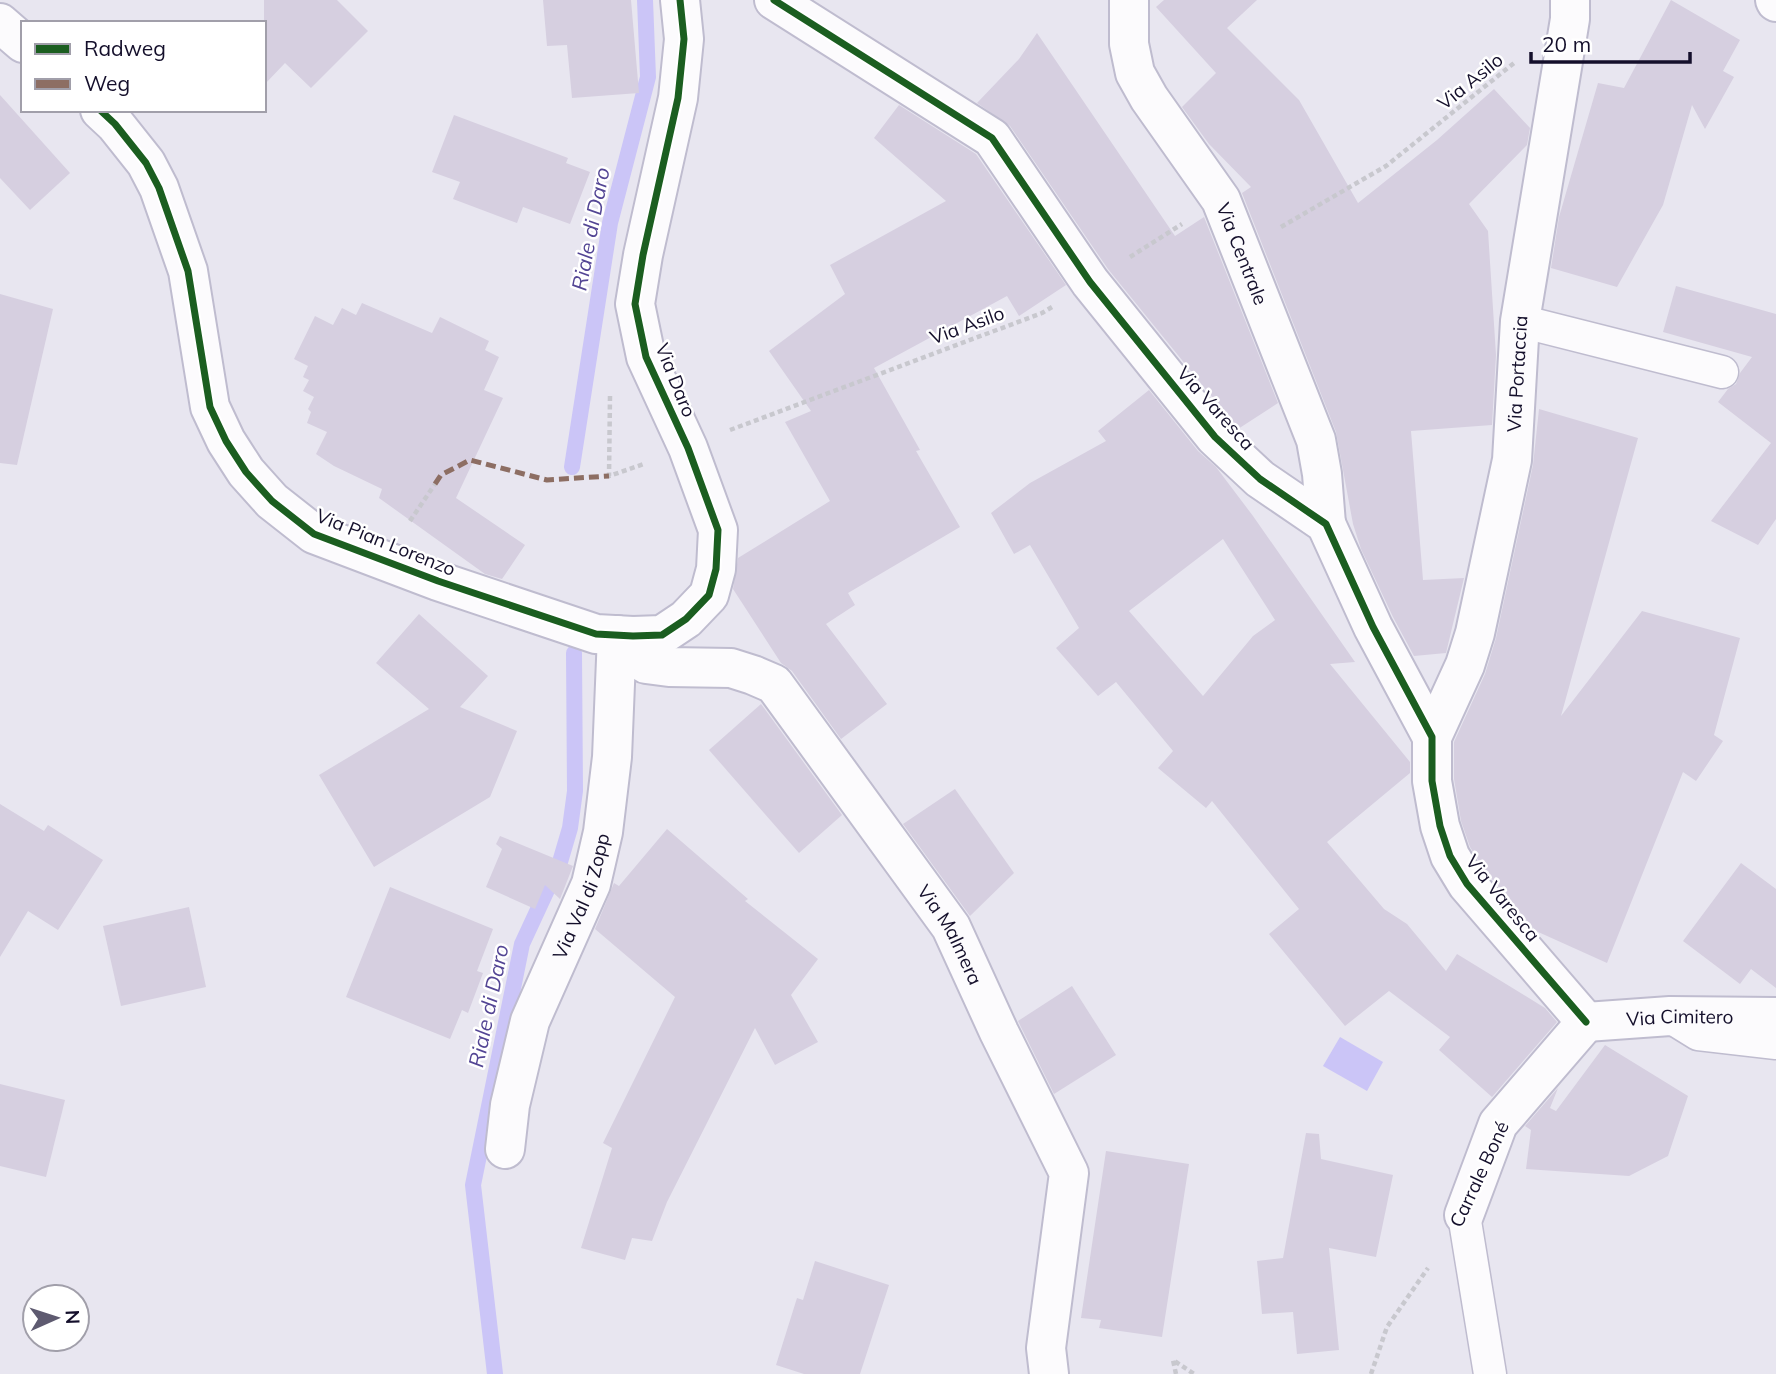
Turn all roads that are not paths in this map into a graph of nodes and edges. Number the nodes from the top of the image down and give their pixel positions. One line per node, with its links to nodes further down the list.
1 (680, 0): 11 (street, Via Daro)
2 (774, 0): 10 (street, Via Varesca)
3 (1129, 0): 10 (street, Via Centrale)
4 (1570, 10): 8 (street, Via Portaccia)
5 (0, 23): 6 (street)
6 (21, 41)
7 (102, 112): 11 (street, Via Pian Lorenzo)
8 (1520, 321): 9 (lane); 12 (street, Via Portaccia)
9 (1722, 372)
10 (1326, 524): 12 (street, Via Varesca)
11 (616, 635): 17 (street, Via Val di Zopp); 19 (street, Via Malmera)
12 (1432, 737): 15 (street, Via Varesca)
13 (1670, 1016): 14 (street, Via Cimitero); 15 (street, Via Cimitero); 16 (lane)
14 (1776, 1017)
15 (1586, 1022): 18 (street, Carrale Boné)
16 (1776, 1043)
17 (505, 1149)
18 (1464, 1215): 20 (lane)
19 (1049, 1374)
20 (1490, 1374)

